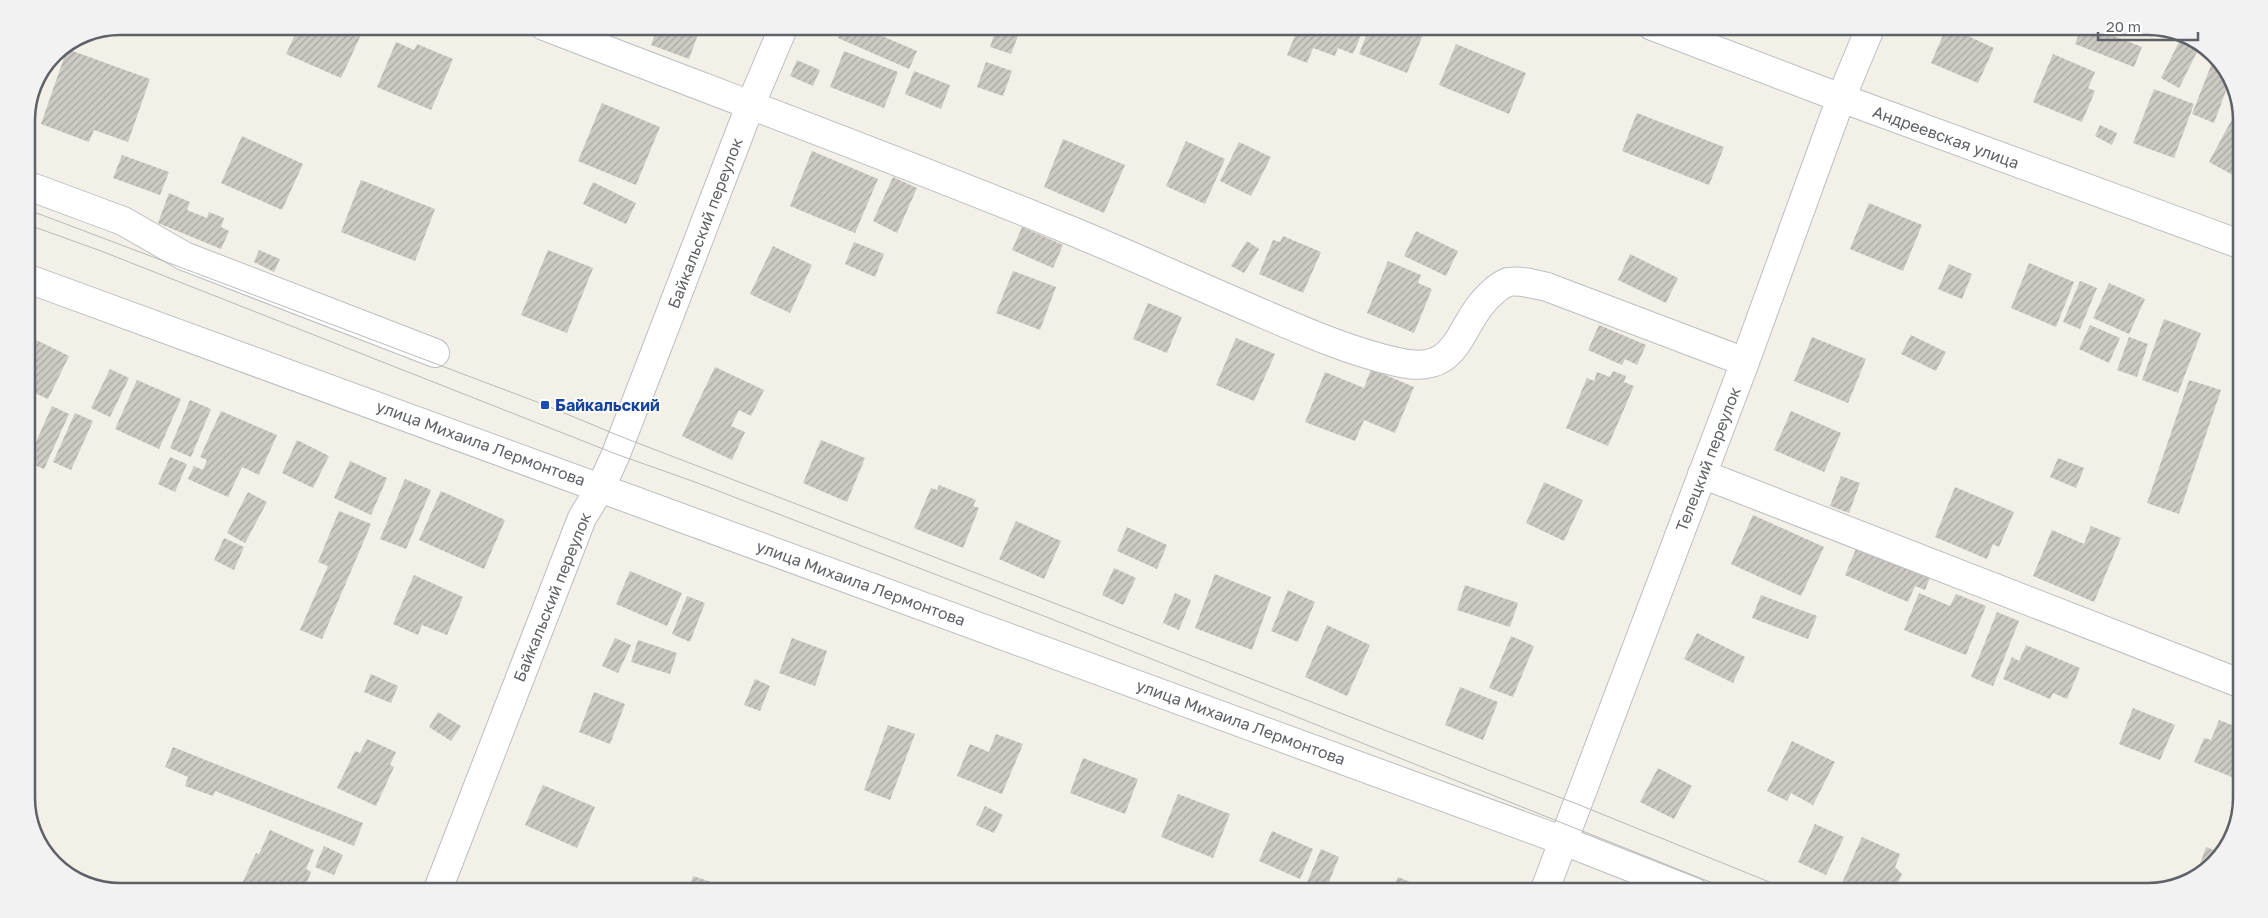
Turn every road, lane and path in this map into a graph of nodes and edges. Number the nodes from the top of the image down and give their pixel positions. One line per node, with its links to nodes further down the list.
1 (567, 35): 6 (street)
2 (780, 35): 6 (street, Байкальский переулок)
3 (1676, 35): 5 (street, Андреевская улица)
4 (1867, 35): 5 (street, Телецкий переулок)
5 (1841, 98): 8 (street, Андреевская улица); 11 (street, Телецкий переулок)
6 (750, 106): 11 (street); 13 (street, Байкальский переулок)
7 (35, 188): 10 (street)
8 (2233, 242)
9 (35, 281): 13 (street, улица Михаила Лермонтова)
10 (435, 353)
11 (1745, 362): 12 (street, Телецкий переулок)
12 (1702, 474): 14 (street); 15 (street, Телецкий переулок)
13 (601, 487): 15 (street, улица Михаила Лермонтова); 16 (street, Байкальский переулок)
14 (2233, 680)
15 (1564, 841): 17 (street, Телецкий переулок); 18 (street, улица Михаила Лермонтова)
16 (446, 883)
17 (1548, 883)
18 (1671, 883)

